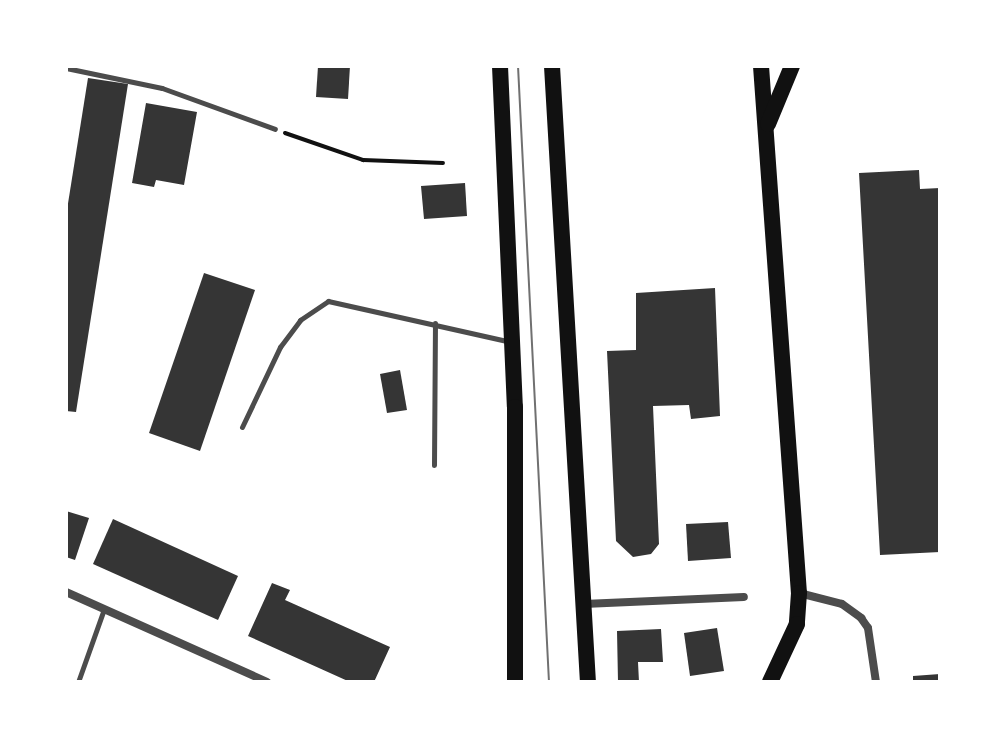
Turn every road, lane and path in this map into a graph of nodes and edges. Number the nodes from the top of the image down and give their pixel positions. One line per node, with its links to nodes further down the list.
1 (500, 66): 10 (main road)
2 (552, 66): 16 (main road)
3 (761, 66): 7 (main road)
4 (792, 66): 7 (main road)
5 (66, 68): 6 (lane)
6 (275, 129): 8 (path)
7 (766, 129): 14 (main road)
8 (443, 163)
9 (435, 323): 10 (lane); 11 (lane); 12 (lane)
10 (512, 343): 20 (main road)
11 (242, 427)
12 (434, 465)
13 (66, 592): 17 (street)
14 (799, 593): 22 (main road); 23 (street)
15 (744, 597): 16 (street)
16 (583, 604): 21 (main road)
17 (104, 609): 18 (lane); 19 (street)
18 (78, 682)
19 (267, 682)
20 (515, 682)
21 (588, 682)
22 (770, 682)
23 (876, 682)

